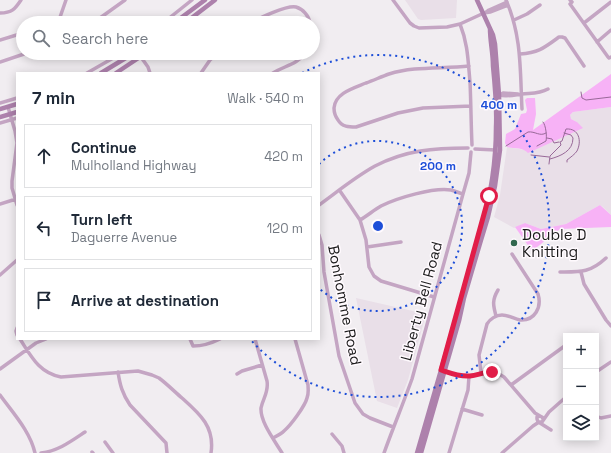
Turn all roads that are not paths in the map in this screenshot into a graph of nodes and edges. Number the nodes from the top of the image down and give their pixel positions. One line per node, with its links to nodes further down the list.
1 (20, 0): 13 (street)
2 (66, 0): 15 (street)
3 (125, 0): 16 (street)
4 (192, 0): 17 (street)
5 (205, 0): 18 (main road)
6 (215, 0): 19 (main road)
7 (393, 0): 24 (street)
8 (477, 0): 14 (main road)
9 (572, 1): 23 (street)
10 (507, 2): 14 (street); 22 (street)
11 (611, 2): 23 (street)
12 (540, 5): 22 (street)
13 (0, 13)
14 (484, 13): 24 (street); 49 (main road)
15 (60, 16)
16 (103, 16)
17 (171, 16)
18 (183, 16)
19 (194, 16)
20 (265, 16): 21 (street)
21 (307, 16)
22 (514, 20): 29 (street)
23 (584, 23): 28 (street)
24 (460, 24): 39 (street)
25 (611, 30): 28 (street)
26 (16, 35): 27 (street)
27 (0, 40)
28 (597, 42): 31 (street)
29 (520, 54): 40 (street); 48 (street)
30 (16, 57): 38 (street)
31 (610, 58)
32 (107, 60): 41 (street)
33 (123, 60): 42 (main road)
34 (133, 60): 43 (main road)
35 (143, 60): 44 (street)
36 (210, 60): 45 (street)
37 (300, 60): 46 (street)
38 (0, 62)
39 (469, 66): 53 (street); 53 (street)
40 (584, 66)
41 (89, 72)
42 (104, 72)
43 (117, 72)
44 (150, 72)
45 (202, 72)
46 (275, 72)
47 (548, 89): 48 (street)
48 (521, 94): 49 (street); 56 (street)
49 (497, 95): 66 (main road); 101 (main road)
50 (16, 98): 51 (street)
51 (0, 103)
52 (16, 104): 54 (main road)
53 (471, 106): 63 (street)
54 (8, 107): 55 (main road); 58 (street)
55 (0, 109)
56 (522, 109)
57 (16, 112): 58 (main road)
58 (10, 114): 59 (main road); 61 (street)
59 (0, 117)
60 (16, 118): 61 (street)
61 (12, 120): 62 (street); 70 (street)
62 (0, 123)
63 (472, 145): 64 (street); 65 (street)
64 (468, 148): 67 (street); 68 (street)
65 (475, 149): 66 (street); 67 (street)
66 (496, 150): 101 (main road)
67 (471, 152): 69 (street, Liberty Bell Road)
68 (340, 190): 72 (street); 73 (street)
69 (463, 194): 73 (street); 86 (street, Liberty Bell Road)
70 (16, 199): 71 (street)
71 (0, 204)
72 (320, 204)
73 (360, 220): 76 (street)
74 (320, 238): 81 (street, Bonhomme Road)
75 (401, 242): 76 (street)
76 (367, 247): 86 (street)
77 (512, 254): 87 (street)
78 (606, 258): 83 (street)
79 (16, 261): 84 (street)
80 (320, 272): 81 (street)
81 (324, 272): 114 (street, Bonhomme Road)
82 (560, 272): 83 (street)
83 (581, 272): 88 (street)
84 (0, 275)
85 (498, 290): 87 (street)
86 (434, 297): 114 (street, Liberty Bell Road)
87 (496, 316): 103 (street)
88 (611, 326)
89 (21, 340): 96 (street)
90 (44, 340): 96 (street)
91 (190, 340): 92 (street)
92 (218, 340)
93 (255, 340): 98 (street)
94 (295, 340): 118 (street)
95 (563, 346): 106 (street)
96 (27, 350): 99 (street); 102 (street)
97 (611, 362): 100 (street)
98 (262, 365): 104 (street); 118 (street)
99 (0, 369)
100 (599, 370)
101 (443, 371): 105 (street); 128 (main road); 129 (main road)
102 (118, 372): 123 (street); 124 (street)
103 (481, 373): 105 (street); 106 (street)
104 (237, 374)
105 (469, 376): 109 (street)
106 (511, 385): 113 (street)
107 (0, 395): 120 (street)
108 (563, 400): 113 (street)
109 (462, 409): 110 (street); 130 (street)
110 (482, 415)
111 (611, 416): 112 (street)
112 (599, 417)
113 (540, 419): 115 (street); 131 (street)
114 (393, 427): 127 (street, Liberty Bell Road)
115 (551, 430)
116 (84, 432): 121 (street)
117 (332, 434): 126 (street)
118 (273, 438): 125 (street)
119 (105, 442): 122 (street)
120 (35, 453)
121 (41, 453)
122 (113, 453)
123 (167, 453)
124 (211, 453)
125 (282, 453)
126 (344, 453)
127 (384, 453)
128 (417, 453)
129 (421, 453)
130 (449, 453)
131 (502, 453)

